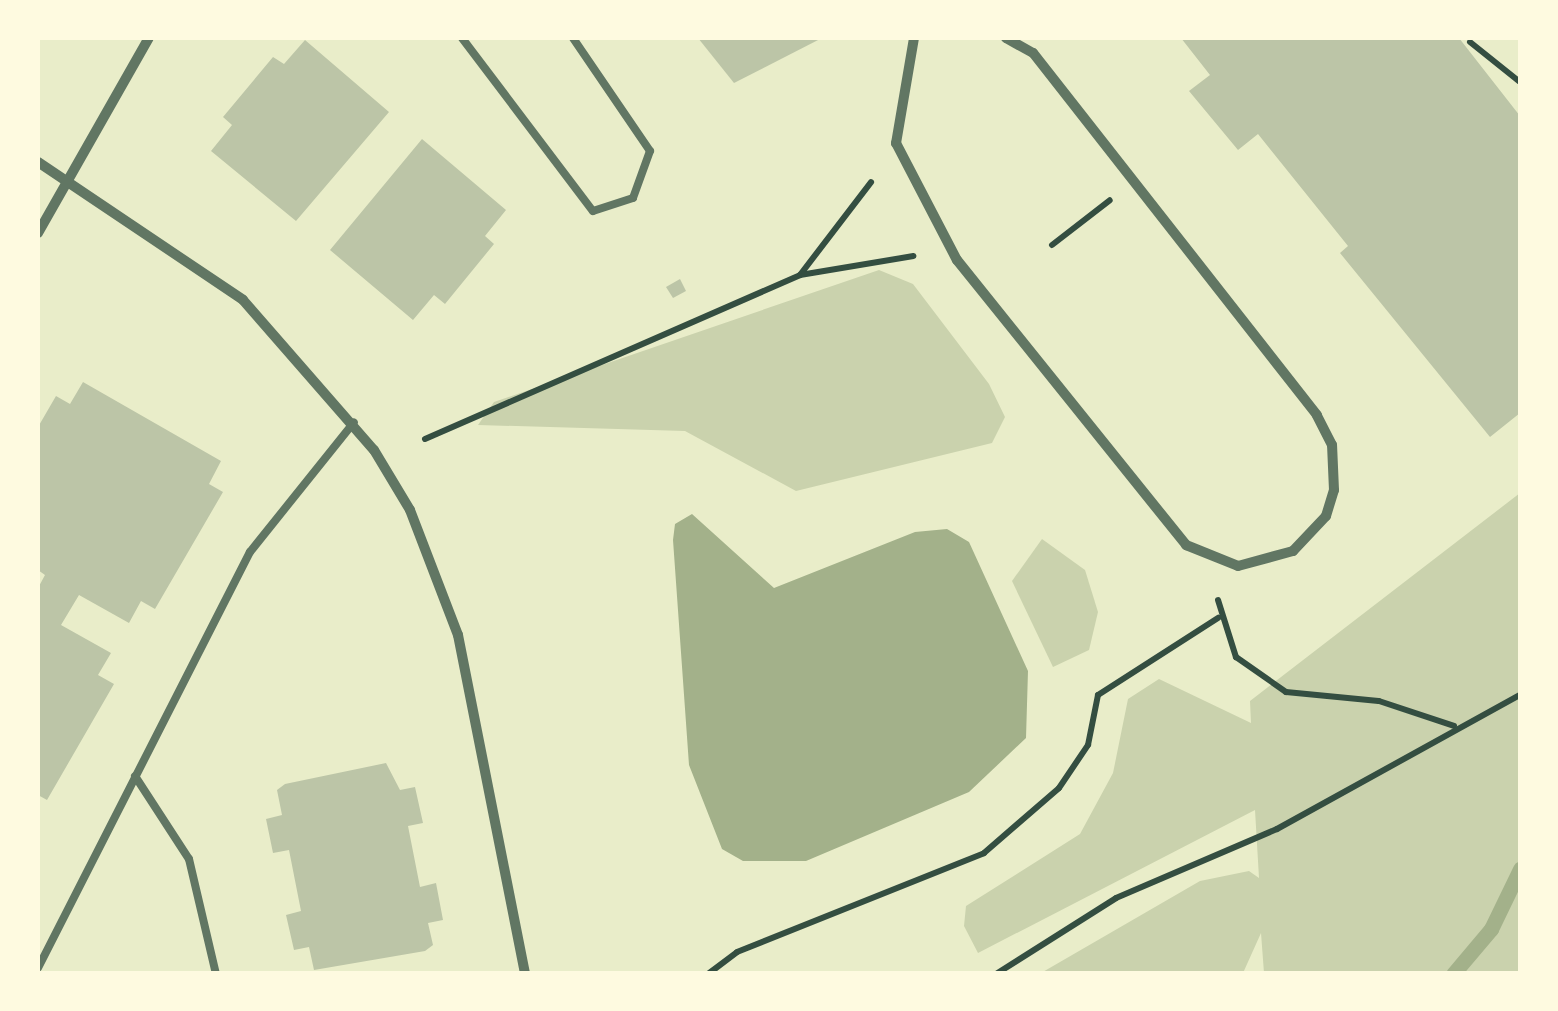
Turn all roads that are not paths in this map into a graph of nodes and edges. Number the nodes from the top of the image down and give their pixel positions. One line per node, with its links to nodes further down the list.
1 (149, 38): 9 (street)
2 (462, 38): 7 (lane)
3 (480, 38): 7 (lane)
4 (573, 38): 7 (lane)
5 (914, 38): 6 (street)
6 (1006, 38)
7 (471, 44)
8 (38, 162): 9 (street)
9 (68, 179): 10 (street); 11 (street)
10 (38, 232)
11 (354, 422): 12 (lane); 15 (street)
12 (135, 776): 13 (lane); 14 (lane)
13 (38, 968)
14 (216, 974)
15 (526, 974)

